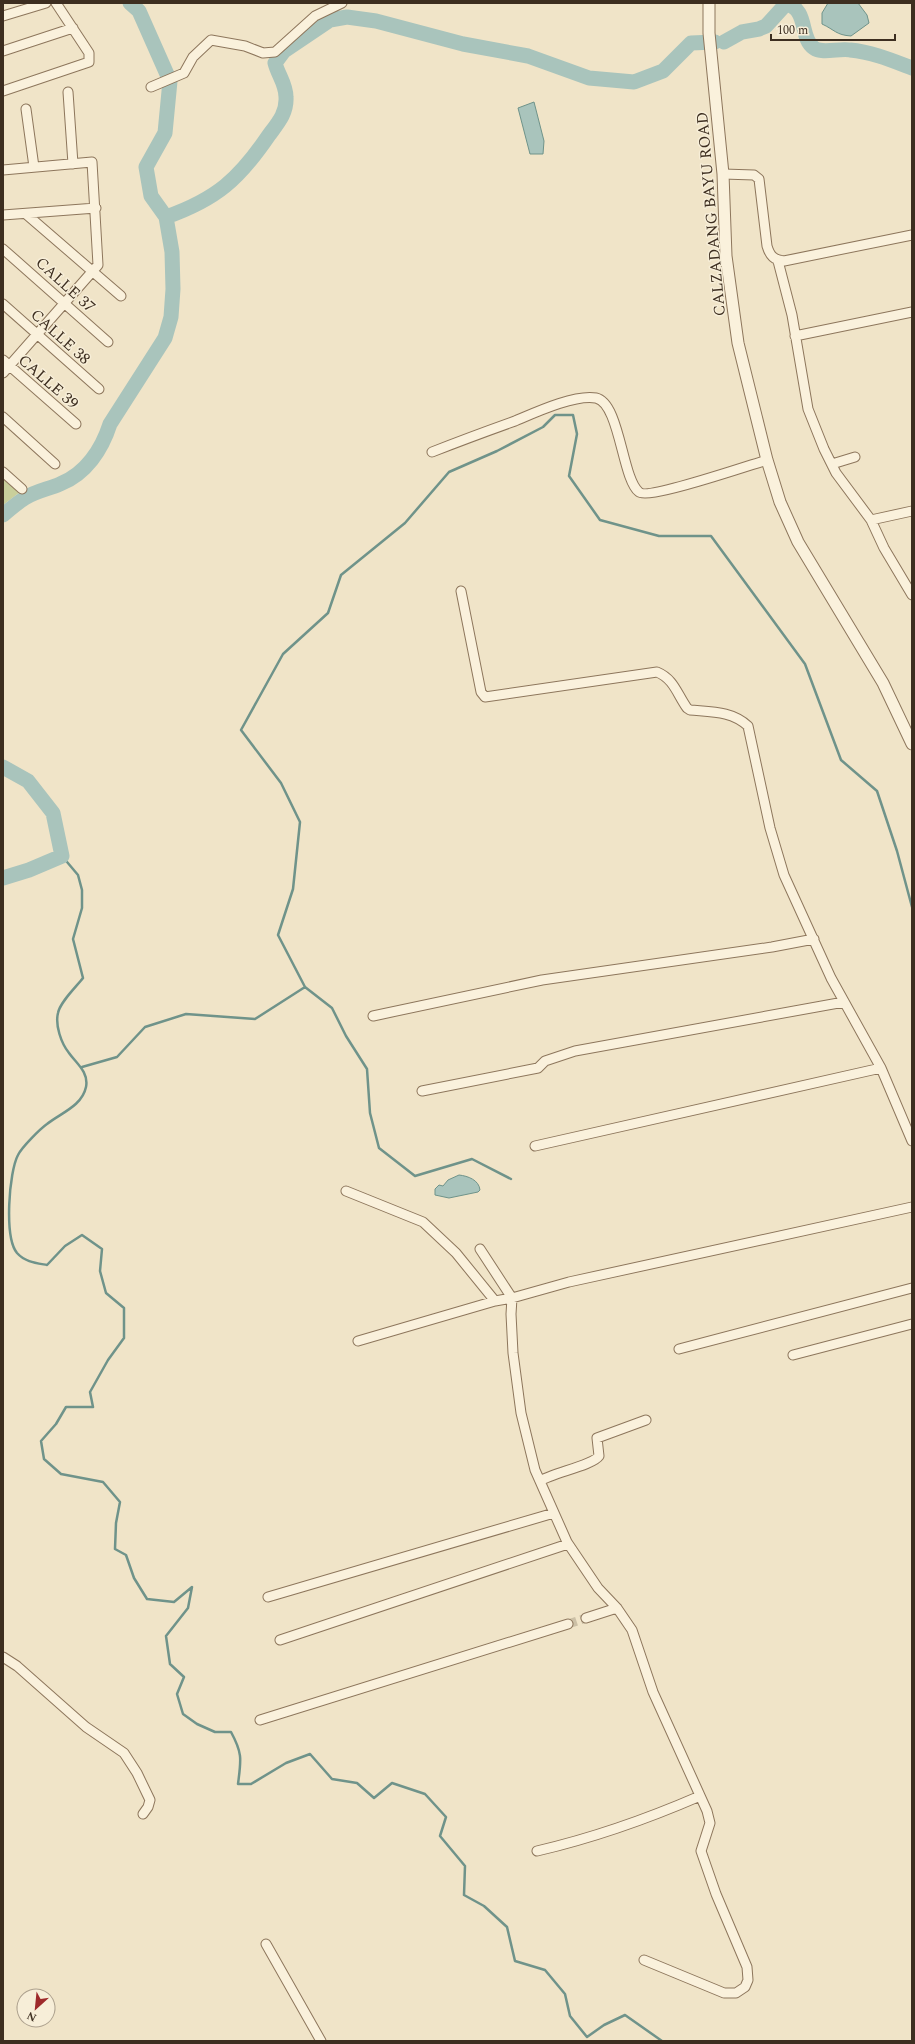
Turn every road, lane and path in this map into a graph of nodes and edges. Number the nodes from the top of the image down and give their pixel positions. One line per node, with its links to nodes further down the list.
1 (46, 3): 5 (street)
2 (56, 3): 6 (street)
3 (342, 3): 8 (street)
4 (709, 3): 15 (street, CALZADANG BAYU ROAD)
5 (3, 16)
6 (73, 28): 7 (street); 9 (street)
7 (3, 51)
8 (150, 86)
9 (3, 91)
10 (68, 92): 12 (street)
11 (26, 109): 13 (street)
12 (73, 164): 13 (street); 16 (street)
13 (34, 167): 14 (street)
14 (3, 170)
15 (723, 174): 21 (street); 36 (street, CALZADANG BAYU ROAD)
16 (96, 208): 17 (street); 22 (street)
17 (26, 214): 18 (street); 22 (street)
18 (3, 215)
19 (912, 235): 21 (street)
20 (3, 249): 24 (street, CALLE 37)
21 (778, 261): 28 (street)
22 (93, 272): 23 (street); 24 (street)
23 (121, 296)
24 (65, 303): 27 (street); 29 (street, CALLE 37)
25 (3, 304): 27 (street, CALLE 38)
26 (912, 312): 28 (street)
27 (37, 334): 30 (street); 31 (street, CALLE 38)
28 (795, 336): 38 (street)
29 (108, 342)
30 (5, 366): 33 (street, CALLE 39)
31 (99, 389)
32 (3, 417): 37 (street)
33 (76, 424)
34 (432, 452): 36 (street)
35 (855, 457): 38 (street)
36 (767, 460): 45 (street, CALZADANG BAYU ROAD)
37 (55, 464)
38 (832, 464): 42 (street)
39 (3, 472): 40 (street)
40 (22, 489)
41 (912, 511): 42 (street)
42 (871, 520): 44 (street)
43 (461, 591): 46 (street)
44 (912, 595)
45 (912, 744)
46 (814, 939): 47 (street); 48 (street)
47 (844, 1002): 49 (street); 50 (street)
48 (373, 1016)
49 (882, 1068): 51 (street); 52 (street)
50 (422, 1091)
51 (912, 1141)
52 (535, 1146)
53 (346, 1191): 58 (street)
54 (912, 1207): 57 (street)
55 (480, 1249): 57 (street)
56 (912, 1288): 61 (street)
57 (512, 1298): 58 (street); 64 (street)
58 (495, 1301): 60 (street)
59 (912, 1324): 62 (street)
60 (358, 1341)
61 (679, 1349)
62 (794, 1355)
63 (646, 1420): 64 (street)
64 (540, 1480): 65 (street)
65 (554, 1513): 66 (street); 67 (street)
66 (568, 1544): 68 (street); 71 (street)
67 (268, 1597)
68 (617, 1608): 69 (street); 74 (street)
69 (586, 1618)
70 (568, 1624): 73 (street)
71 (280, 1640)
72 (3, 1657): 75 (street)
73 (260, 1720)
74 (700, 1796): 76 (street); 78 (street)
75 (143, 1814)
76 (537, 1851)
77 (266, 1944): 79 (street)
78 (644, 1960)
79 (321, 2041)

